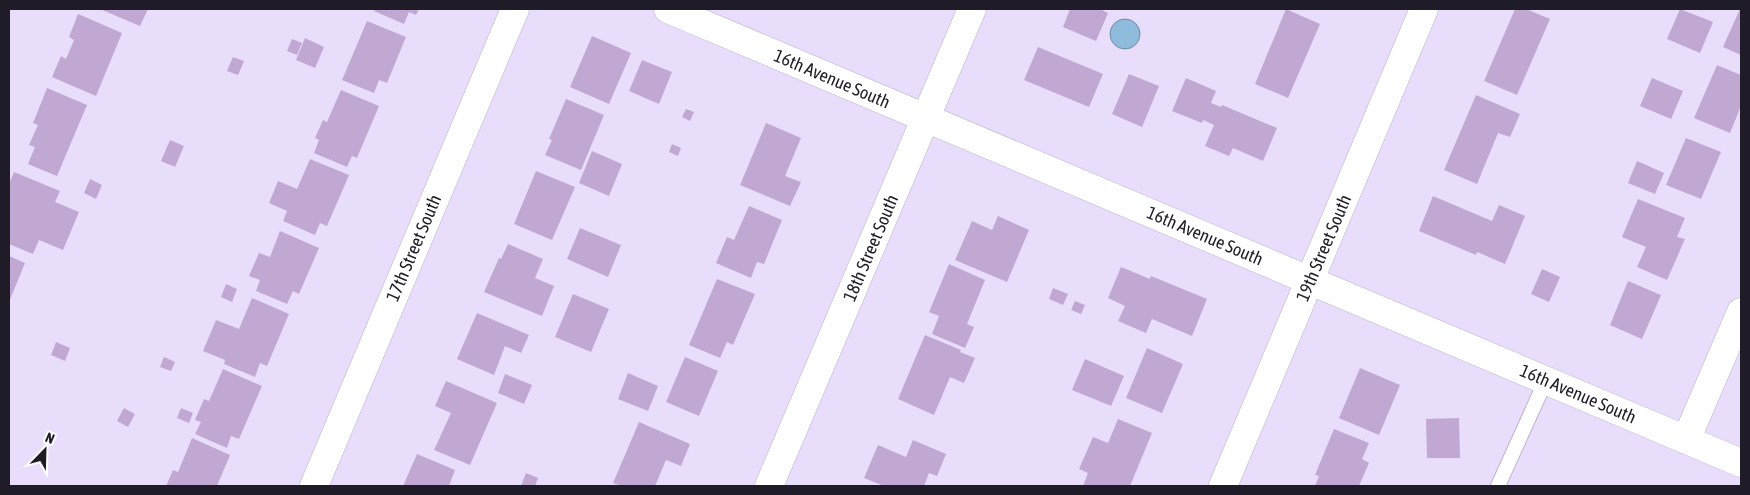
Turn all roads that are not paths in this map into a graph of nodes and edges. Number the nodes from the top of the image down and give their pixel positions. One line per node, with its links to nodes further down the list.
1 (515, 9): 11 (street, 17th Street South)
2 (668, 9): 5 (street, 16th Avenue South)
3 (972, 9): 5 (street, 18th Street South)
4 (1424, 9): 6 (street, 19th Street South)
5 (926, 119): 6 (street, 16th Avenue South); 12 (street, 18th Street South)
6 (1310, 279): 8 (street, 16th Avenue South); 13 (street, 19th Street South)
7 (1741, 312): 9 (street)
8 (1546, 380): 9 (street, 16th Avenue South); 14 (lane)
9 (1686, 440): 10 (street, 16th Avenue South)
10 (1741, 463)
11 (314, 486)
12 (769, 486)
13 (1223, 486)
14 (1498, 486)

